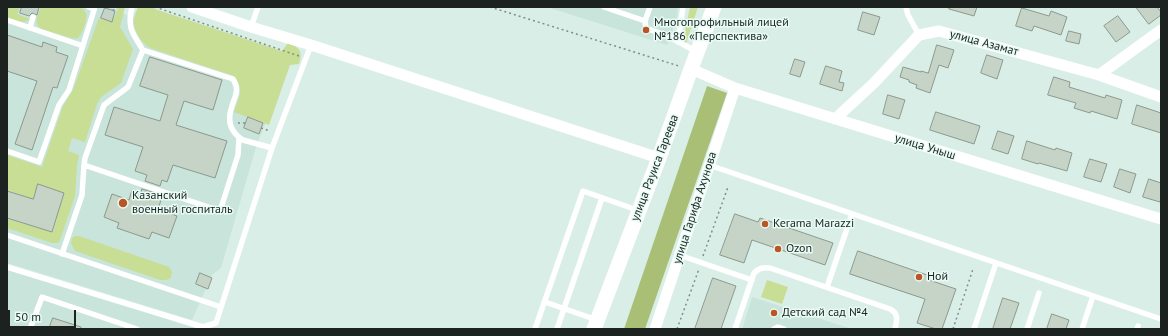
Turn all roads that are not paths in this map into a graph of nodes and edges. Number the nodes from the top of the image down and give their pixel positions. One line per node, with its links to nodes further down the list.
1 (132, 7): 20 (lane)
2 (192, 7): 13 (street)
3 (258, 7): 13 (lane)
4 (604, 7): 12 (lane)
5 (650, 7): 12 (lane)
6 (683, 7): 17 (lane)
7 (714, 7): 21 (street, улица Рауиса Гареева)
8 (906, 7): 16 (lane)
9 (93, 8): 19 (lane)
10 (33, 17): 14 (lane)
11 (7, 20): 14 (lane)
12 (645, 21): 17 (lane)
13 (251, 27): 18 (street)
14 (30, 28): 19 (lane)
15 (1161, 30): 23 (street)
16 (919, 35): 23 (street, улица Азамат); 26 (street)
17 (678, 42): 21 (lane)
18 (311, 45): 28 (lane); 30 (street)
19 (83, 46): 29 (lane)
20 (143, 50): 27 (lane); 31 (lane)
21 (697, 53): 22 (street, улица Рауиса Гареева)
22 (691, 69): 24 (street, улица Уныш); 30 (street, улица Рауиса Гареева)
23 (1099, 75): 25 (street, улица Азамат)
24 (735, 88): 26 (street, улица Уныш); 32 (street, улица Гарифа Ахунова)
25 (1161, 97)
26 (836, 119): 36 (street, улица Уныш)
27 (239, 138): 28 (lane); 31 (lane)
28 (272, 148): 47 (lane)
29 (7, 151)
30 (659, 158): 34 (street, улица Рауиса Гареева)
31 (84, 165): 38 (lane)
32 (709, 165): 35 (lane); 39 (street, улица Гарифа Ахунова)
33 (602, 198): 34 (lane); 46 (lane); 48 (lane)
34 (639, 211): 50 (street, улица Рауиса Гареева)
35 (852, 214): 40 (lane); 43 (lane)
36 (1161, 219)
37 (7, 235): 38 (lane)
38 (62, 254): 47 (lane)
39 (679, 255): 42 (lane); 55 (street, улица Гарифа Ахунова)
40 (996, 262): 45 (lane); 60 (lane)
41 (7, 267): 47 (lane)
42 (752, 280): 43 (lane); 56 (lane)
43 (827, 287): 59 (lane)
44 (1039, 292): 61 (lane)
45 (1094, 296): 49 (lane); 62 (lane)
46 (545, 302): 48 (lane); 53 (lane)
47 (221, 307)
48 (564, 308): 50 (lane); 54 (lane)
49 (1161, 319)
50 (595, 325)
51 (30, 329): 52 (lane)
52 (137, 329)
53 (535, 329)
54 (557, 329)
55 (655, 329)
56 (735, 329)
57 (774, 329): 58 (lane)
58 (784, 329)
59 (894, 329)
60 (974, 329)
61 (1027, 329)
62 (1082, 329)

